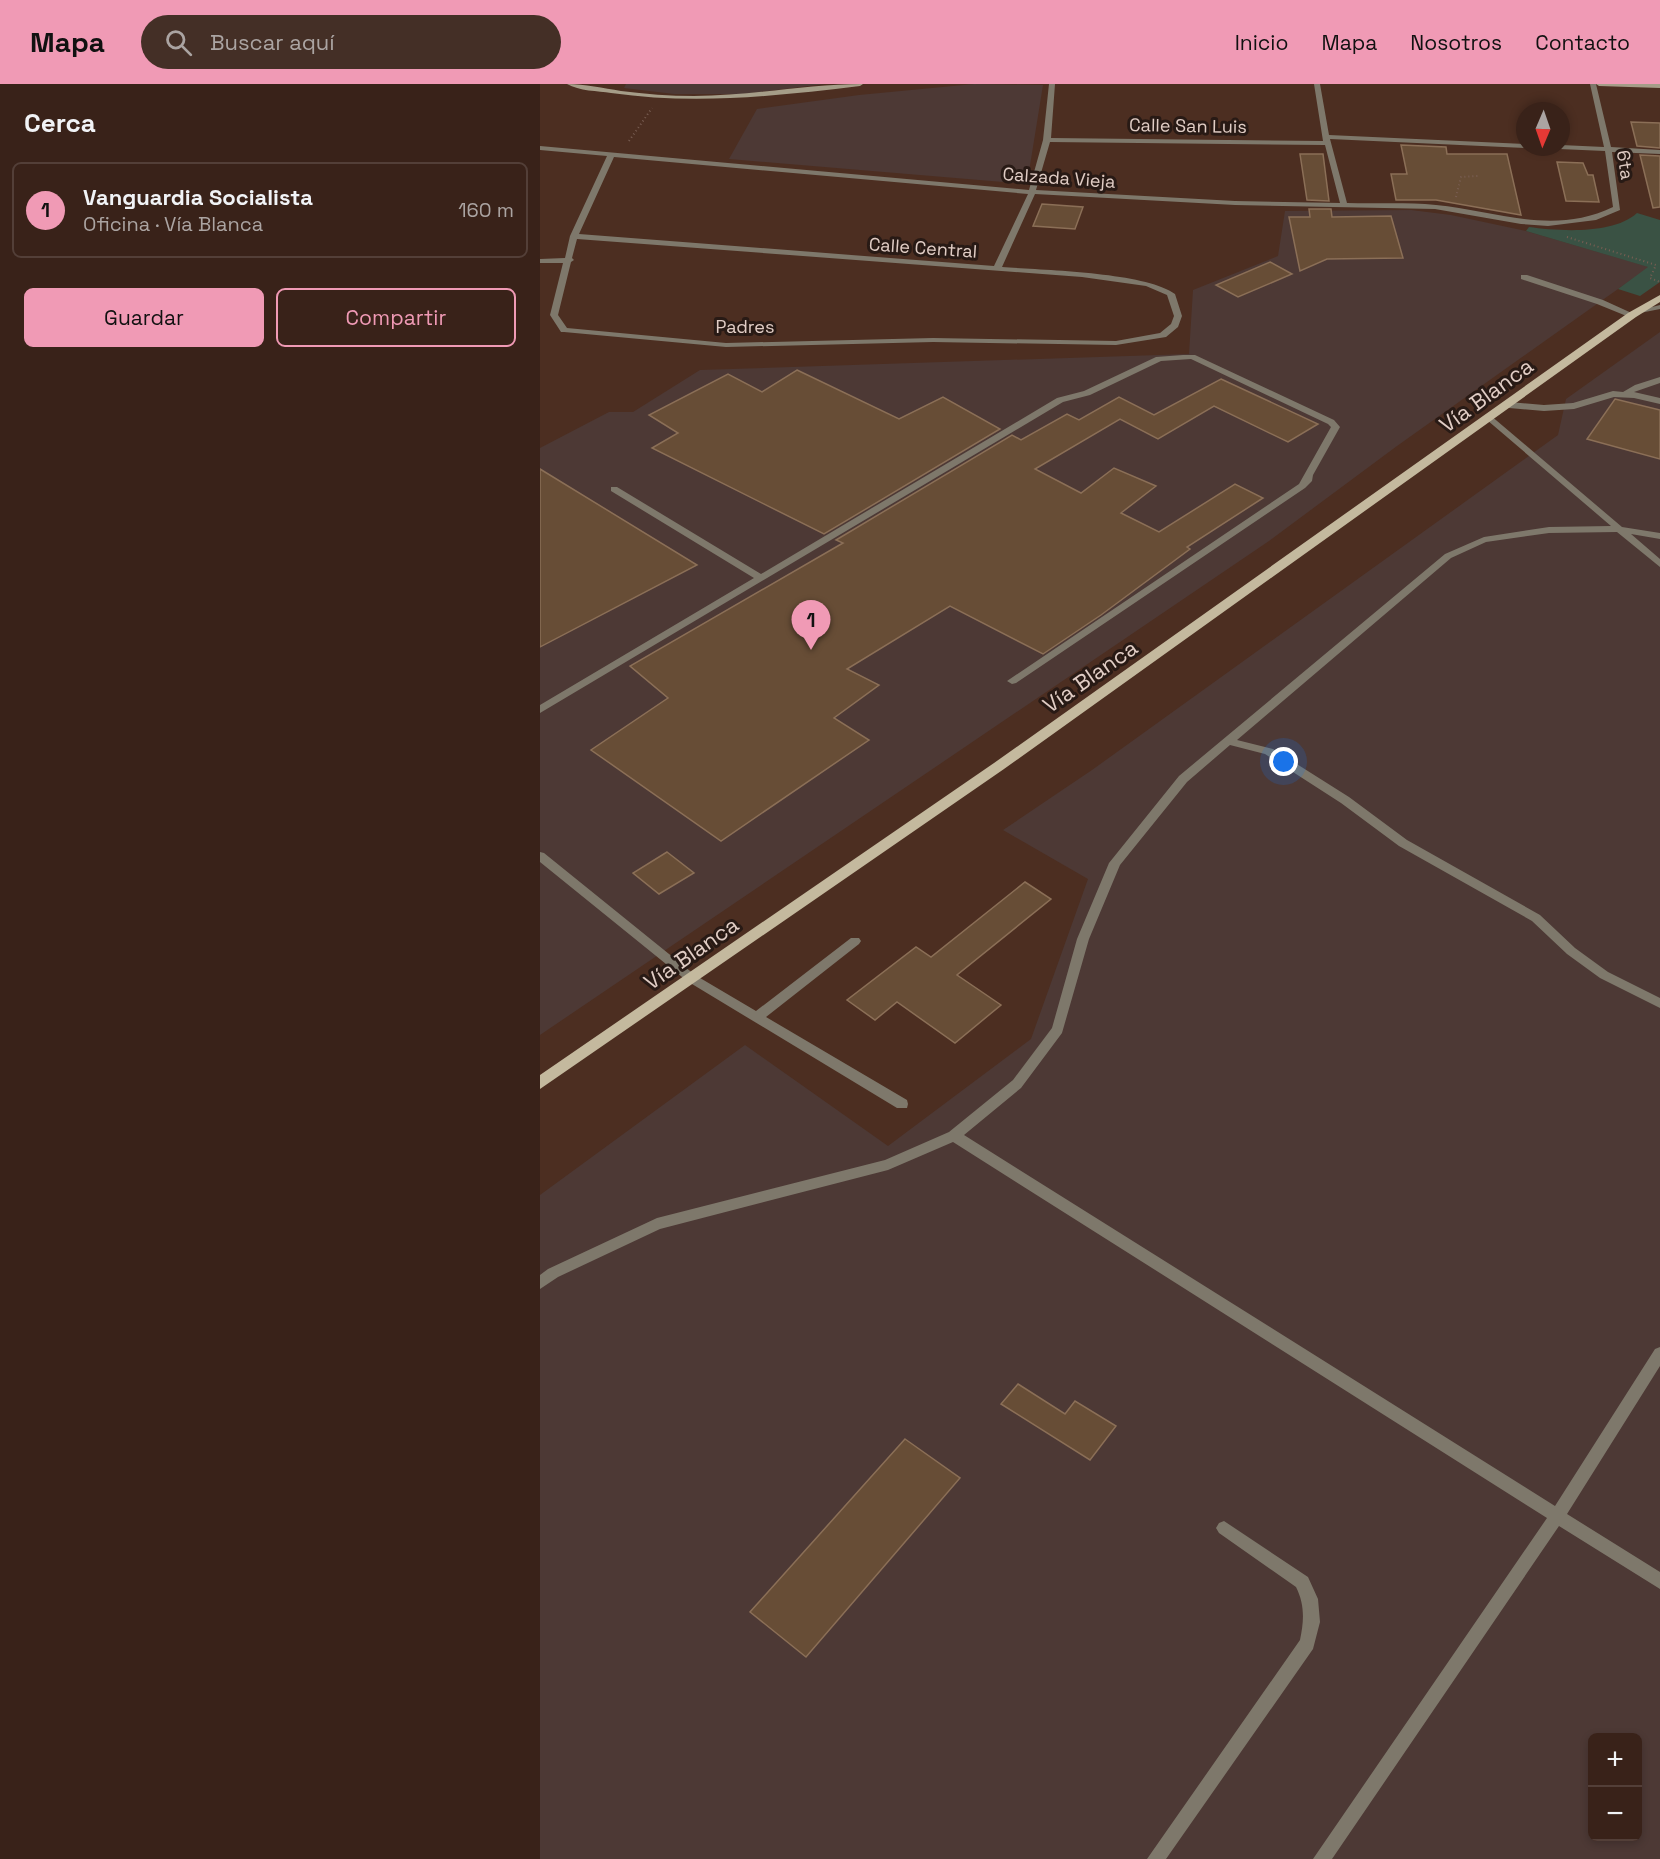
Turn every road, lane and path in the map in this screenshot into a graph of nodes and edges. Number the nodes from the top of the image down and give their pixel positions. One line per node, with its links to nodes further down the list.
1 (570, 84): 8 (main road)
2 (860, 84): 8 (main road)
3 (1052, 84): 9 (street)
4 (1317, 84): 10 (street)
5 (1593, 84): 14 (street, 6ta)
6 (1599, 84): 7 (main road)
7 (1660, 86)
8 (659, 97): 16 (path)
9 (1047, 140): 10 (street, Calle San Luis); 19 (street)
10 (1327, 140): 11 (street, Calle San Luis); 20 (street)
11 (1516, 146)
12 (1570, 147): 14 (street)
13 (540, 148): 16 (street, Calzada Vieja)
14 (1608, 149): 15 (street); 21 (street, 6ta)
15 (1660, 152)
16 (616, 154): 19 (street, Calzada Vieja); 22 (street, Padres)
17 (1478, 176): 18 (path)
18 (1460, 185)
19 (1032, 192): 20 (street, Calzada Vieja); 26 (street)
20 (1344, 206): 21 (street, Calzada Vieja)
21 (1576, 222)
22 (574, 236): 24 (street, Padres); 26 (street, Calle Central)
23 (1566, 237): 28 (path)
24 (570, 260): 25 (street); 32 (street, Padres)
25 (540, 261)
26 (997, 269): 32 (street, Calle Central)
27 (1524, 277): 31 (street)
28 (1660, 282)
29 (1660, 298): 31 (main road, Vía Blanca)
30 (1660, 307): 31 (street)
31 (1636, 313): 36 (main road, Vía Blanca)
32 (1116, 343)
33 (1660, 380): 34 (street)
34 (1625, 394): 35 (street); 36 (street)
35 (1660, 401)
36 (1509, 405): 37 (main road, Vía Blanca)
37 (1490, 418): 39 (street); 48 (main road, Vía Blanca)
38 (614, 489): 42 (street)
39 (1618, 529): 40 (street); 41 (street); 45 (street)
40 (1660, 536)
41 (1660, 564)
42 (761, 578): 43 (street); 44 (street)
43 (1012, 681)
44 (540, 710)
45 (1228, 741): 49 (street); 53 (street)
46 (540, 856): 48 (street)
47 (855, 941): 50 (street)
48 (691, 978): 50 (street); 51 (main road, Vía Blanca)
49 (1660, 1003)
50 (756, 1018): 52 (street)
51 (540, 1083)
52 (902, 1104)
53 (954, 1136): 54 (street); 56 (street)
54 (540, 1282)
55 (1660, 1353): 56 (street)
56 (1557, 1516): 58 (street); 60 (street)
57 (1224, 1528): 59 (street)
58 (1660, 1581)
59 (1156, 1859)
60 (1322, 1859)

